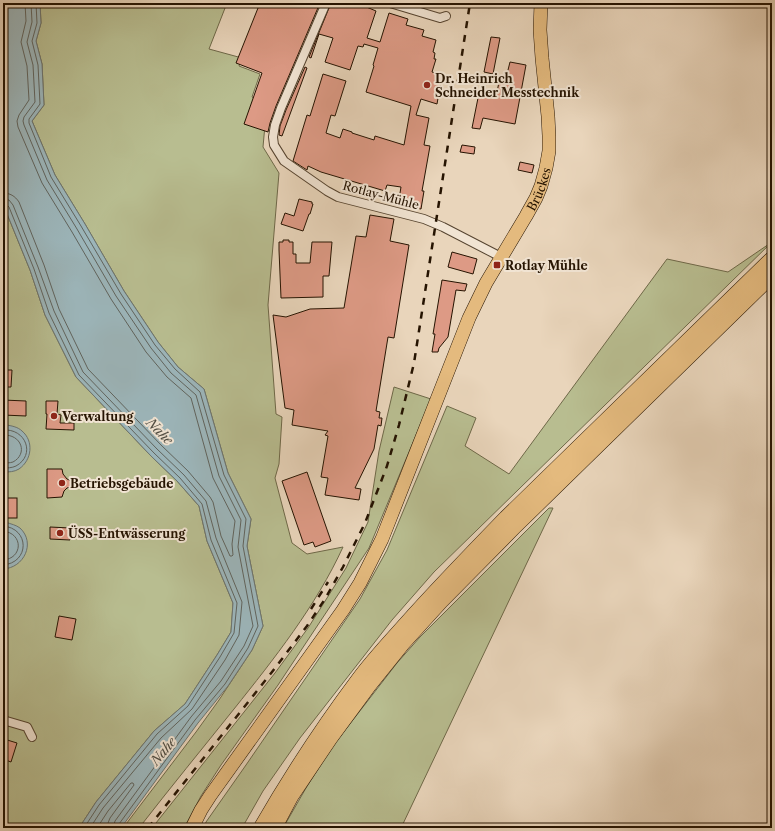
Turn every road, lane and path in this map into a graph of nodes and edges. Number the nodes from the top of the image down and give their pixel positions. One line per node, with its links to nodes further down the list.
1 (326, 3): 5 (street, Rotlay-Mühle)
2 (390, 3): 4 (street)
3 (541, 3): 5 (main road, Brückes)
4 (446, 16)
5 (501, 257): 10 (main road, Brückes)
6 (772, 259): 11 (highway)
7 (772, 275): 12 (highway)
8 (3, 720): 9 (street)
9 (32, 737)
10 (192, 828)
11 (261, 828)
12 (274, 828)

